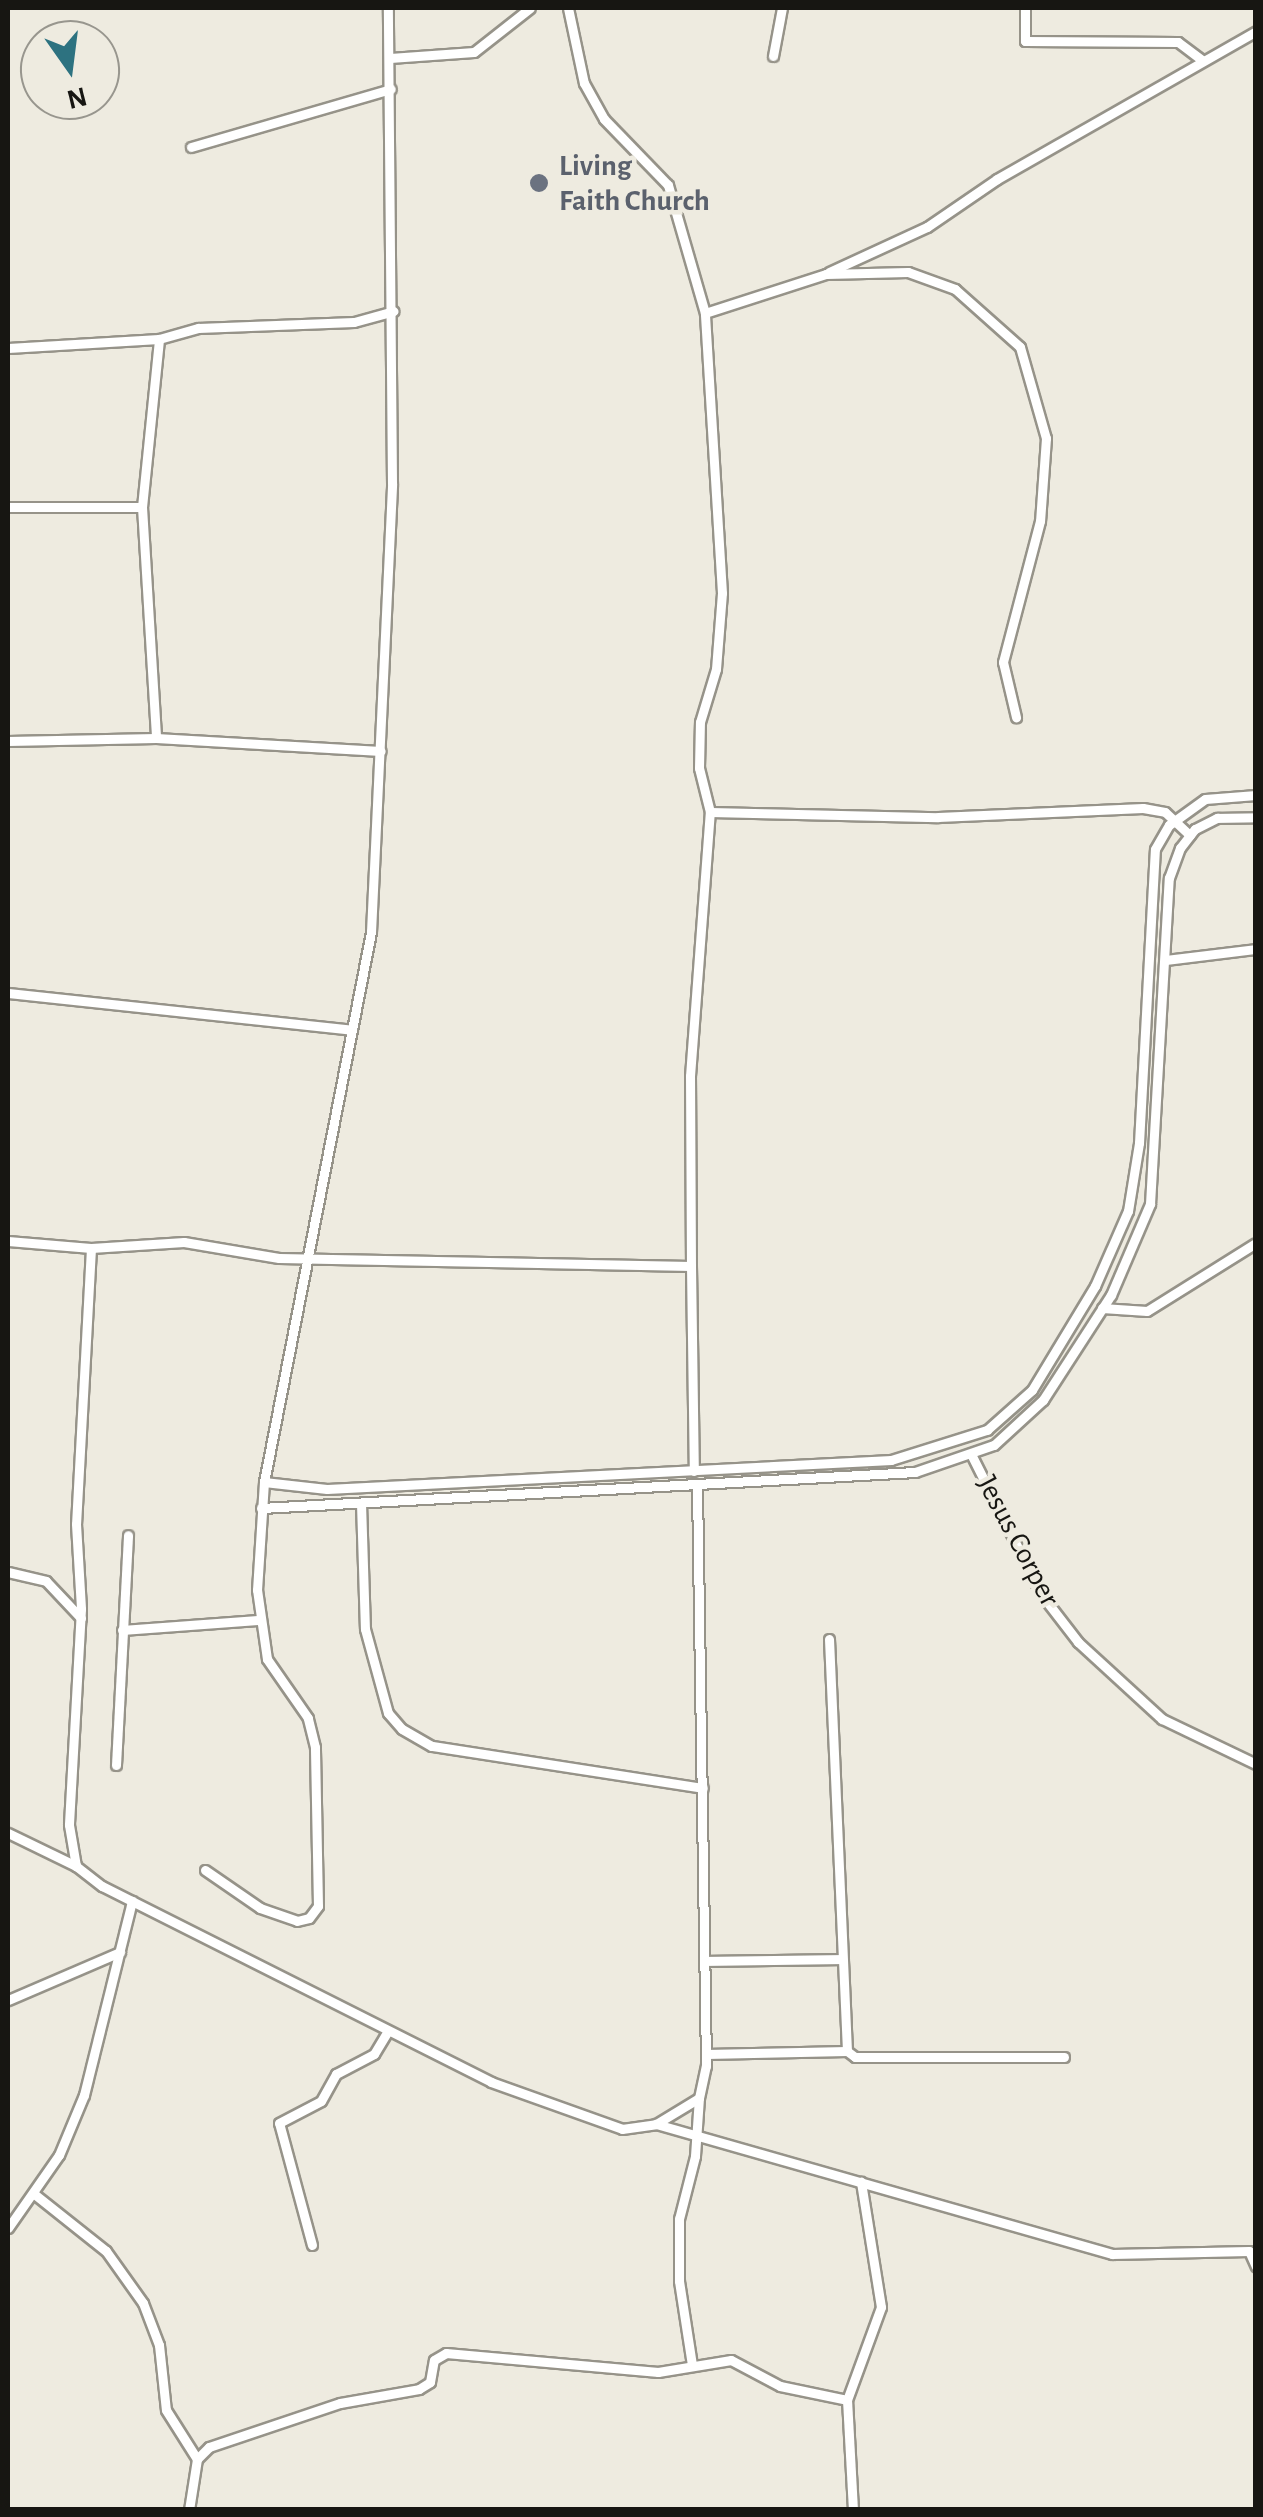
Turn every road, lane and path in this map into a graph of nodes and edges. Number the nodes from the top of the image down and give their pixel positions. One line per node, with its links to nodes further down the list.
1 (388, 8): 8 (street)
2 (530, 8): 8 (street)
3 (568, 8): 14 (street)
4 (782, 8): 7 (street)
5 (1025, 8): 9 (street)
6 (1256, 32): 9 (street)
7 (773, 56)
8 (390, 58): 10 (street)
9 (1203, 61): 12 (street)
10 (390, 89): 11 (street); 13 (street)
11 (192, 147)
12 (826, 274): 14 (street); 19 (street)
13 (394, 311): 15 (street); 22 (street)
14 (705, 313): 24 (street)
15 (160, 339): 16 (street); 18 (street)
16 (8, 348)
17 (8, 507): 18 (street)
18 (142, 507): 20 (street)
19 (1016, 718)
20 (156, 738): 21 (street); 22 (street)
21 (8, 741)
22 (381, 750): 31 (street)
23 (1256, 795): 26 (street)
24 (710, 812): 26 (street); 36 (street)
25 (1256, 817): 27 (street)
26 (1175, 820): 27 (street); 39 (street)
27 (1190, 834): 29 (street)
28 (1256, 949): 29 (street)
29 (1166, 960): 37 (street)
30 (8, 993): 31 (street)
31 (352, 1030): 35 (street)
32 (8, 1241): 34 (street)
33 (1256, 1243): 37 (street)
34 (92, 1248): 35 (street); 50 (street)
35 (310, 1258): 36 (street); 43 (street)
36 (691, 1266): 40 (street)
37 (1102, 1308): 38 (street)
38 (972, 1456): 41 (street); 54 (street, Jesus Corper)
39 (819, 1464): 40 (street); 41 (street)
40 (694, 1470): 42 (street)
41 (820, 1479): 44 (street)
42 (480, 1481): 43 (street); 45 (street)
43 (264, 1482): 47 (street)
44 (697, 1486): 45 (street); 56 (street)
45 (481, 1497): 46 (street)
46 (362, 1504): 47 (street); 56 (street)
47 (260, 1508): 51 (street)
48 (128, 1536): 52 (street)
49 (8, 1572): 50 (street)
50 (80, 1618): 58 (street)
51 (258, 1620): 52 (street); 59 (street)
52 (122, 1630): 55 (street)
53 (828, 1639): 62 (street)
54 (1256, 1764)
55 (116, 1765)
56 (703, 1788): 63 (street)
57 (8, 1832): 58 (street)
58 (76, 1866): 60 (street)
59 (204, 1870)
60 (132, 1901): 61 (street); 65 (street)
61 (120, 1952): 64 (street); 73 (street)
62 (841, 1959): 63 (street); 66 (street)
63 (706, 1961): 67 (street)
64 (8, 2000)
65 (388, 2031): 70 (street); 75 (street)
66 (847, 2051): 67 (street); 68 (street)
67 (706, 2054): 69 (street)
68 (1064, 2057)
69 (699, 2098): 70 (street); 71 (street)
70 (656, 2124): 71 (street)
71 (696, 2134): 72 (street); 77 (street)
72 (861, 2182): 76 (street); 78 (street)
73 (33, 2193): 74 (street); 79 (street)
74 (8, 2228)
75 (312, 2245)
76 (1256, 2267)
77 (692, 2365): 78 (street); 79 (street)
78 (847, 2400): 81 (street)
79 (197, 2459): 80 (street)
80 (189, 2510)
81 (853, 2510)

